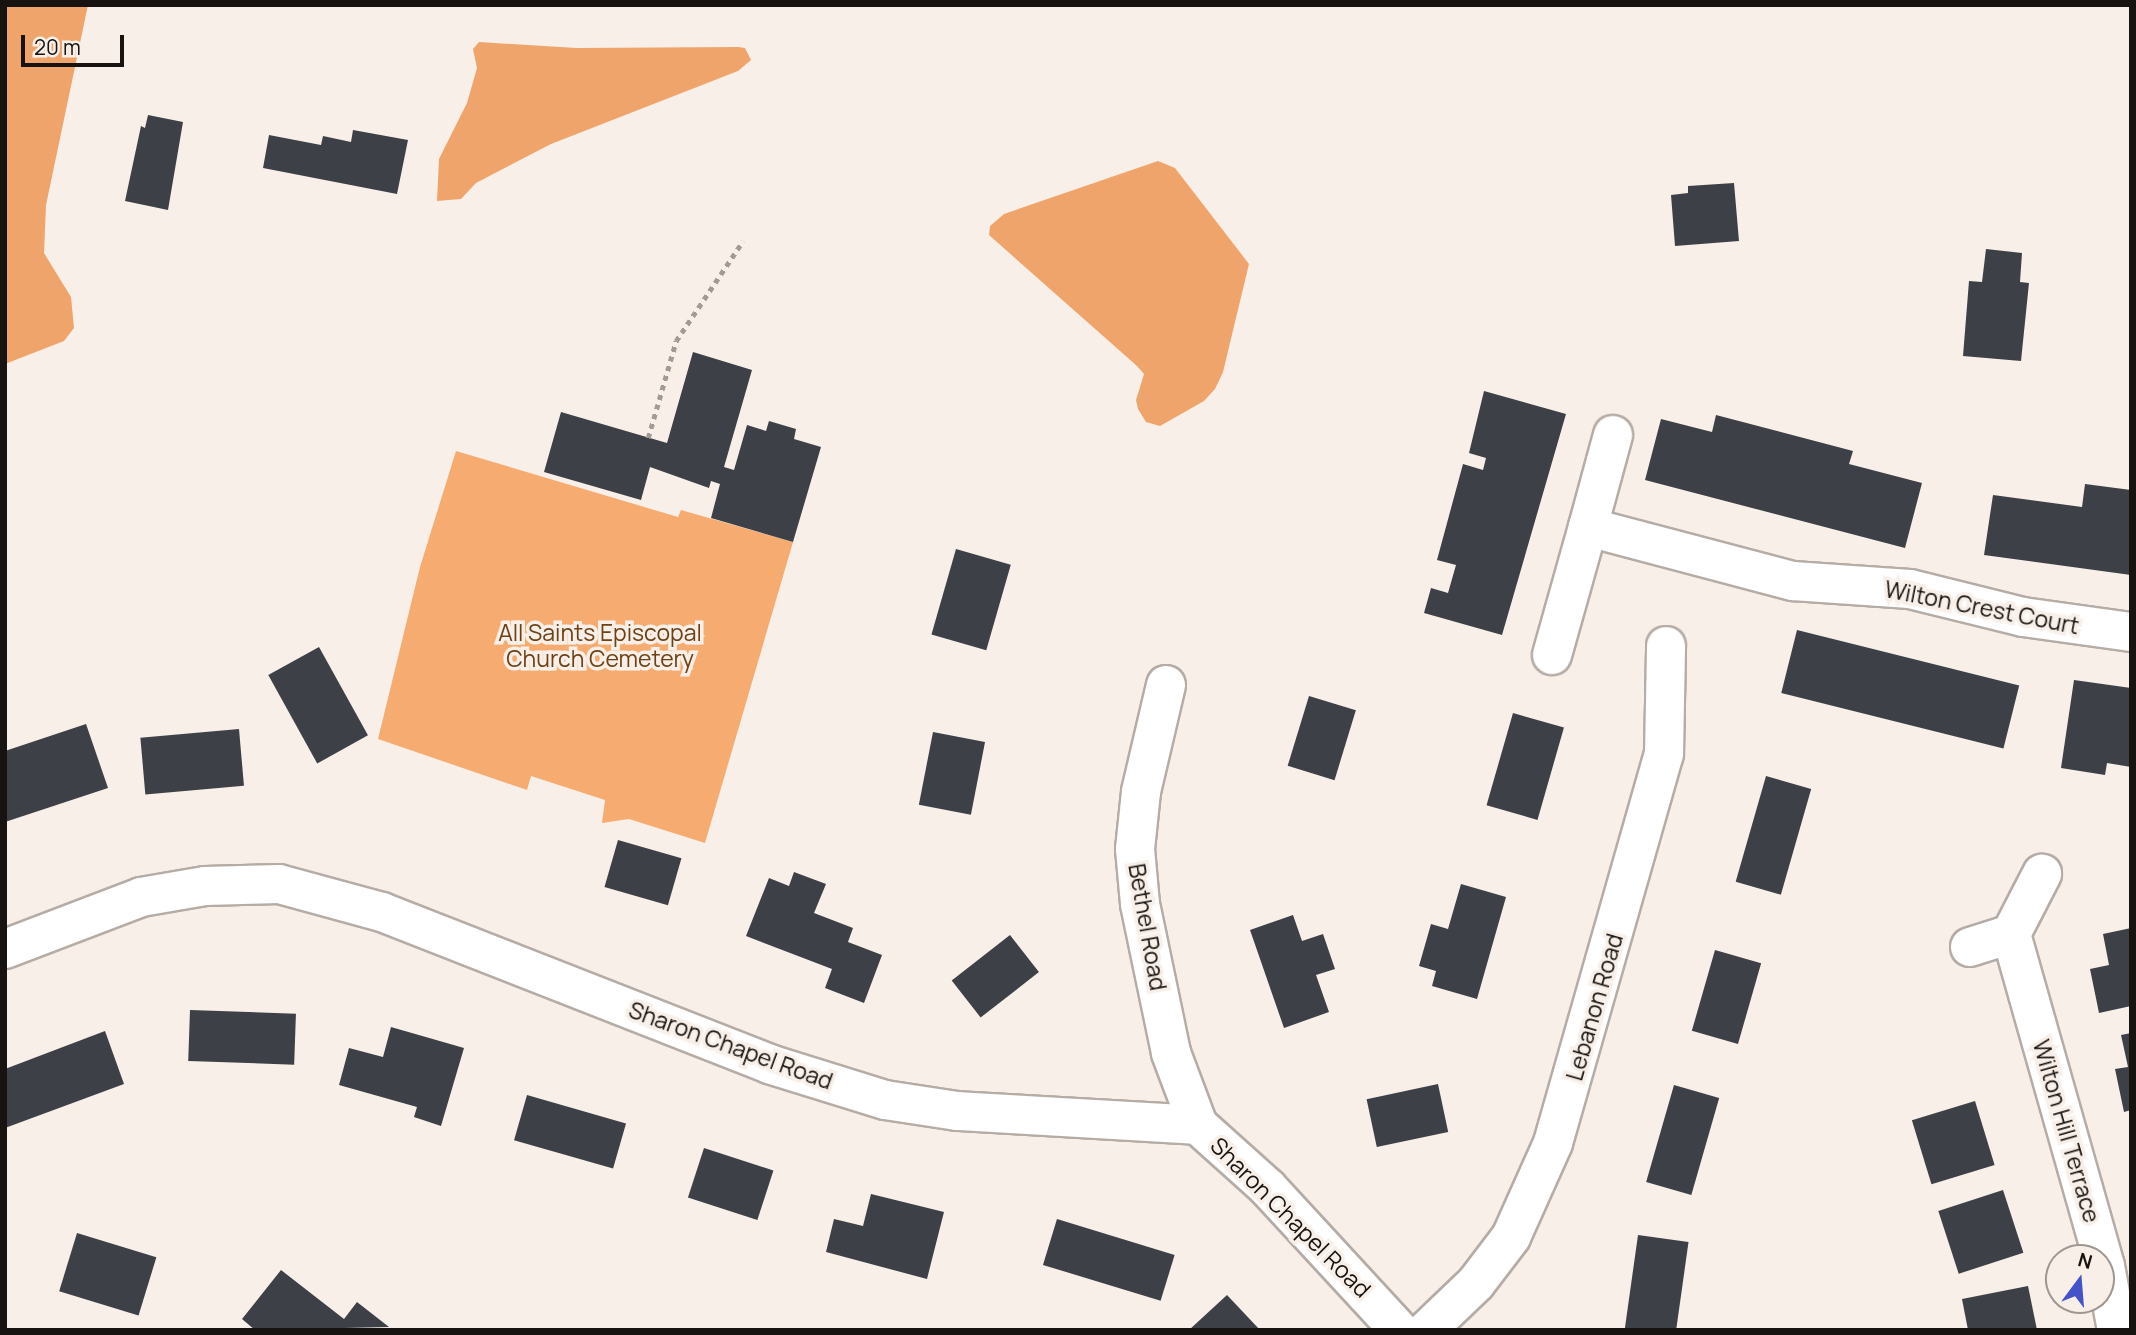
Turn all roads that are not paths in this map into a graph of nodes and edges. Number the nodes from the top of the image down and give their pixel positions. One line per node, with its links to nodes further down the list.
1 (1613, 435): 2 (street)
2 (1588, 527): 3 (street, Wilton Crest Court); 5 (street)
3 (2131, 632)
4 (1666, 646): 13 (street, Lebanon Road)
5 (1552, 655)
6 (1166, 685): 11 (street, Bethel Road)
7 (2042, 874): 8 (street)
8 (2011, 934): 9 (street); 14 (street, Wilton Hill Terrace)
9 (1970, 947)
10 (5, 949): 11 (street, Sharon Chapel Road)
11 (1199, 1125): 12 (street, Sharon Chapel Road)
12 (1399, 1330)
13 (1427, 1330)
14 (2117, 1330)

